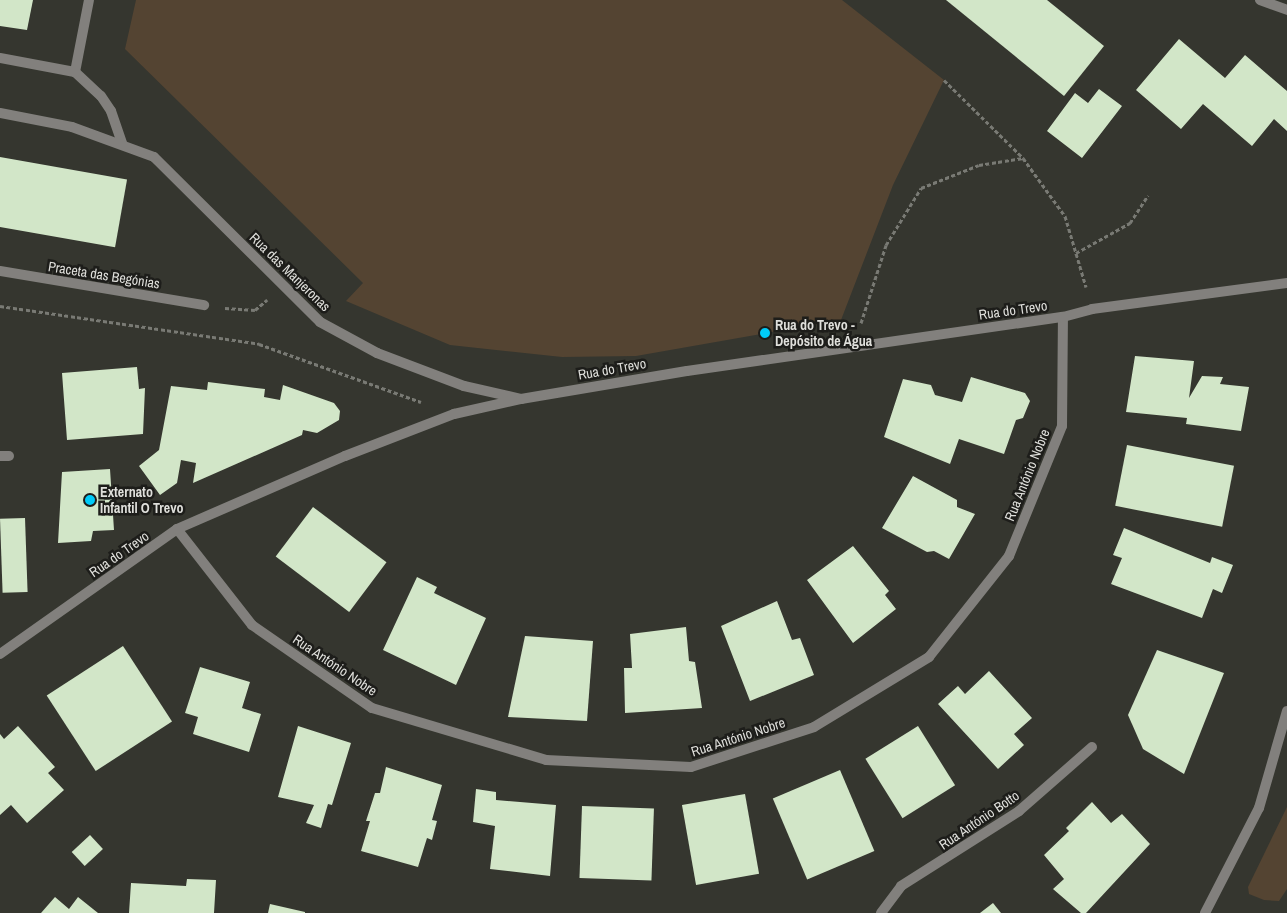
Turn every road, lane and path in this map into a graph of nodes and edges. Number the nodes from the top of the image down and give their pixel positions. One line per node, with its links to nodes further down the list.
1 (89, 0): 5 (street)
2 (1260, 0): 3 (street)
3 (1287, 10)
4 (0, 58): 5 (street)
5 (75, 72): 8 (street)
6 (944, 80): 9 (path)
7 (0, 113): 8 (street, Rua das Manjeronas)
8 (122, 144): 14 (street, Rua das Manjeronas)
9 (1023, 158): 11 (path); 19 (path)
10 (1148, 195): 11 (path)
11 (1076, 253): 17 (path)
12 (0, 271): 15 (street, Praceta das Begónias)
13 (1287, 283): 17 (street, Rua do Trevo)
14 (283, 286): 15 (path); 20 (street, Rua das Manjeronas)
15 (204, 305)
16 (0, 306): 21 (path)
17 (1092, 309): 18 (street, Rua do Trevo)
18 (1063, 317): 19 (street, Rua do Trevo); 22 (street, Rua António Nobre)
19 (860, 346): 20 (street, Rua do Trevo)
20 (521, 399): 21 (street, Rua do Trevo)
21 (454, 414): 22 (street, Rua do Trevo)
22 (178, 529): 23 (street, Rua do Trevo)
23 (0, 654)
24 (1287, 711): 27 (street)
25 (1092, 747): 26 (street, Rua António Botto)
26 (881, 913)
27 (1205, 913)

